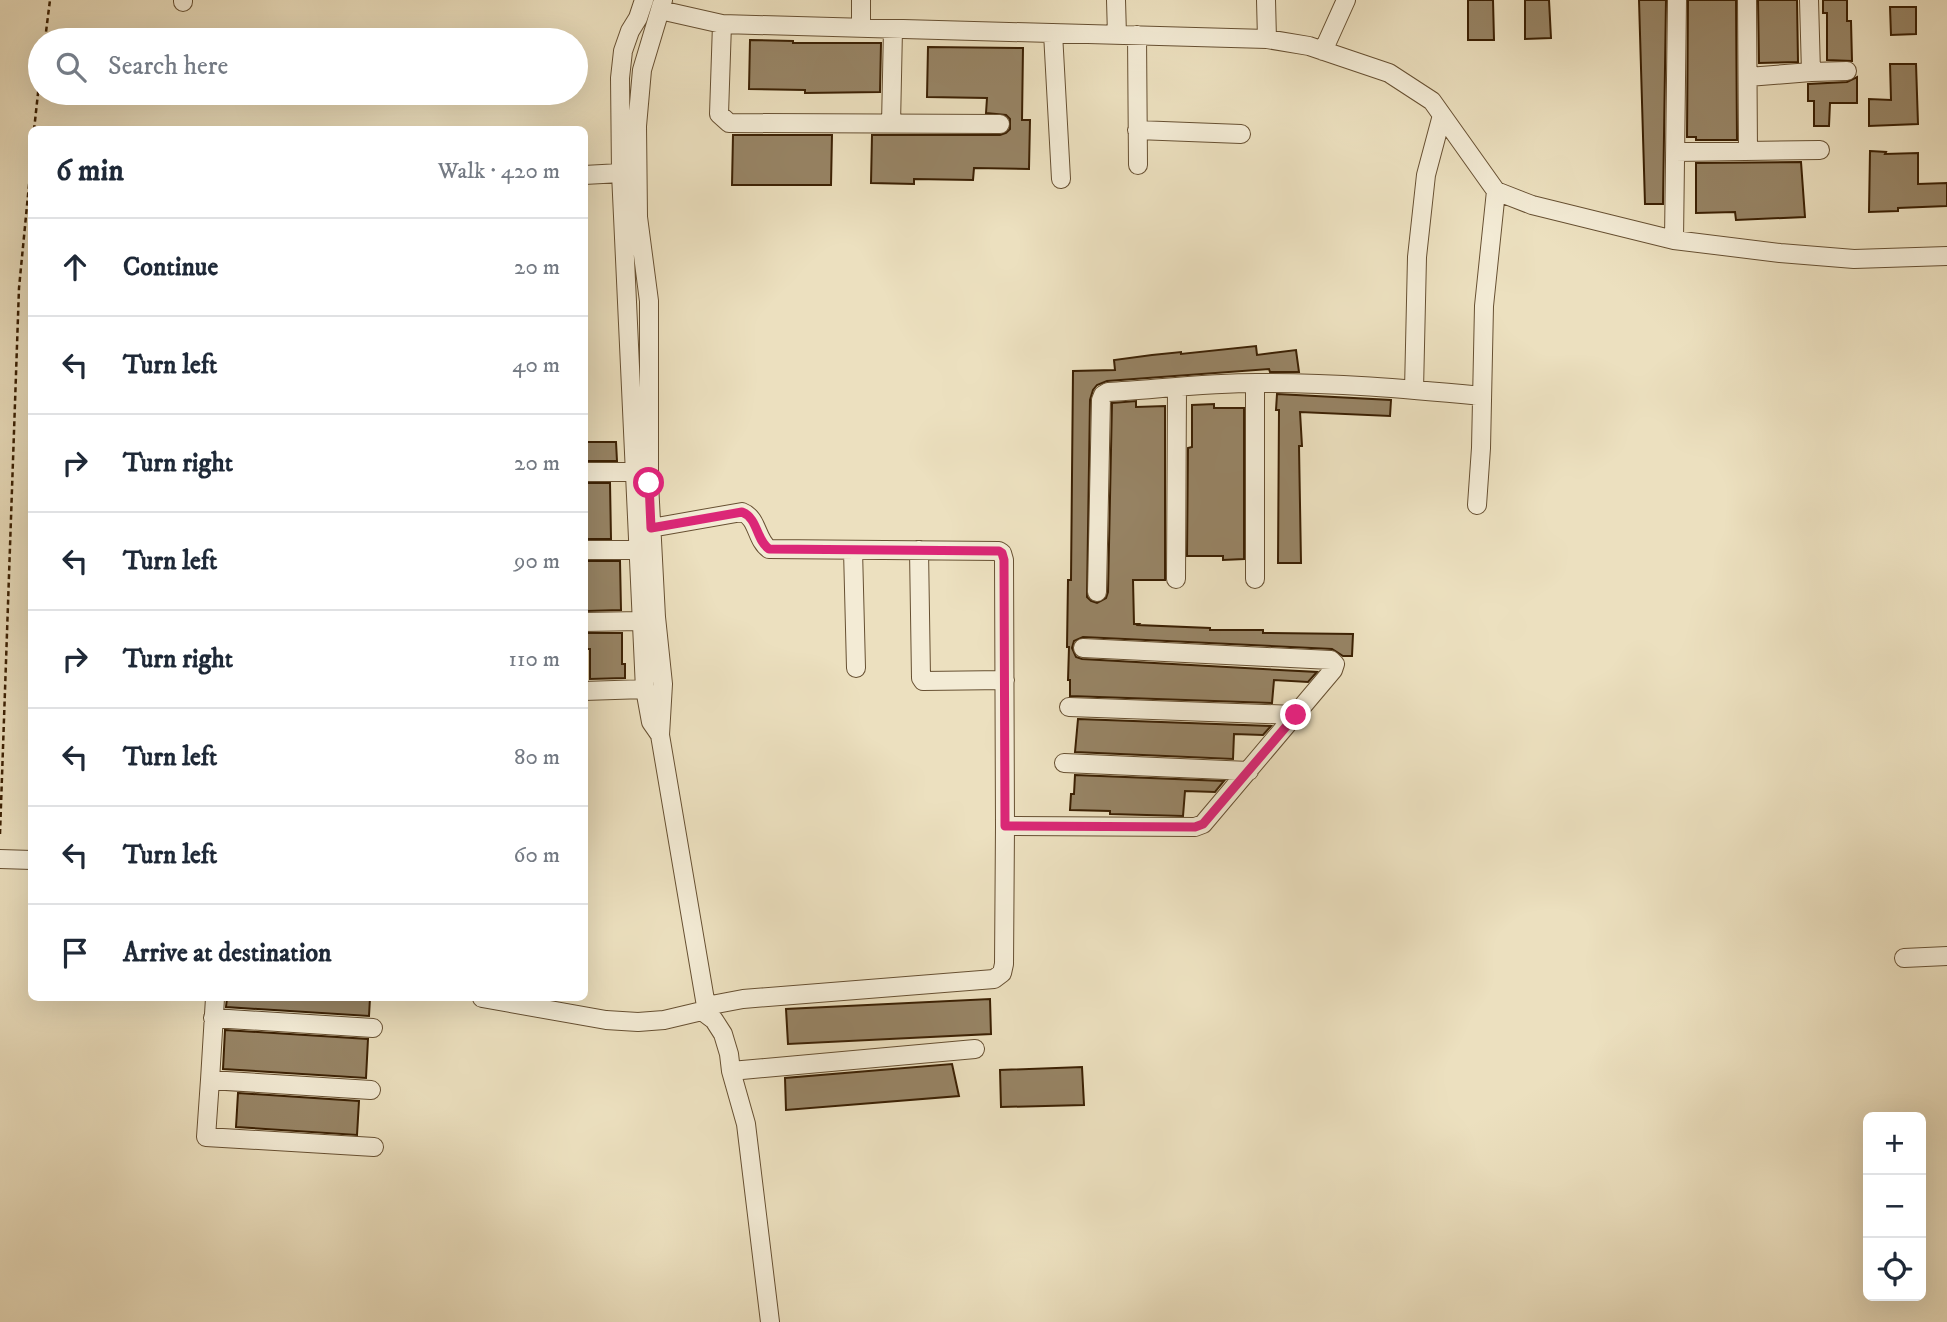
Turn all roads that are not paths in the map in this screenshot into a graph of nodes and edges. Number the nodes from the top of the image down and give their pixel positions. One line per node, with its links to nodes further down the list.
1 (645, 0): 19 (street)
2 (861, 0): 11 (street)
3 (1116, 0): 14 (street)
4 (1266, 0): 16 (street)
5 (1346, 0): 18 (street)
6 (1676, 0): 30 (street)
7 (1747, 0): 22 (street)
8 (1809, 0): 21 (street)
9 (661, 5): 10 (street); 17 (street)
10 (722, 24): 11 (street); 24 (street)
11 (861, 28): 12 (street)
12 (893, 29): 13 (street); 24 (street)
13 (1053, 33): 14 (street); 34 (street)
14 (1117, 35): 15 (street)
15 (1137, 35): 16 (street); 26 (street)
16 (1266, 38): 18 (street)
17 (651, 39): 19 (street); 45 (street)
18 (1323, 51): 23 (street)
19 (622, 62): 32 (street)
20 (1847, 71): 21 (street)
21 (1811, 72): 22 (street)
22 (1748, 77): 29 (street)
23 (1441, 115): 35 (street); 40 (street)
24 (891, 124): 25 (street)
25 (1000, 124)
26 (1137, 130): 27 (street); 31 (street)
27 (1241, 134)
28 (1820, 150): 29 (street)
29 (1748, 151): 30 (street)
30 (1675, 152): 36 (street)
31 (1138, 165)
32 (621, 173): 33 (street); 43 (street)
33 (588, 176)
34 (1060, 179)
35 (1496, 191): 36 (street); 41 (street)
36 (1674, 240): 37 (street)
37 (1947, 256)
38 (1255, 383): 39 (street); 40 (street); 51 (street)
39 (1178, 388): 50 (street); 52 (street)
40 (1414, 390): 41 (street)
41 (1482, 397): 44 (street)
42 (588, 472): 43 (street)
43 (634, 472): 47 (street)
44 (1477, 505)
45 (651, 528): 48 (street); 62 (street)
46 (588, 550): 47 (street)
47 (638, 550): 53 (street)
48 (853, 550): 49 (street); 56 (street)
49 (919, 550): 57 (street); 57 (street)
50 (1176, 579)
51 (1255, 579)
52 (1097, 592)
53 (641, 621): 54 (street); 58 (street)
54 (588, 622)
55 (1083, 648): 61 (street)
56 (856, 668)
57 (1005, 680): 65 (street)
58 (645, 689): 59 (street); 62 (street)
59 (588, 691)
60 (1069, 707): 61 (street)
61 (1296, 715): 64 (street)
62 (660, 735): 72 (street)
63 (1064, 763): 64 (street)
64 (1249, 771): 65 (street)
65 (1005, 826): 72 (street)
66 (0, 859): 67 (street)
67 (28, 860)
68 (1947, 956): 69 (street)
69 (1904, 958)
70 (215, 1001): 73 (street)
71 (499, 1001): 72 (street)
72 (704, 1009): 76 (street)
73 (214, 1018): 74 (street); 77 (street)
74 (373, 1028)
75 (975, 1049): 76 (street)
76 (731, 1071): 80 (street)
77 (209, 1080): 78 (street); 79 (street)
78 (371, 1090)
79 (374, 1147)
80 (770, 1322)

